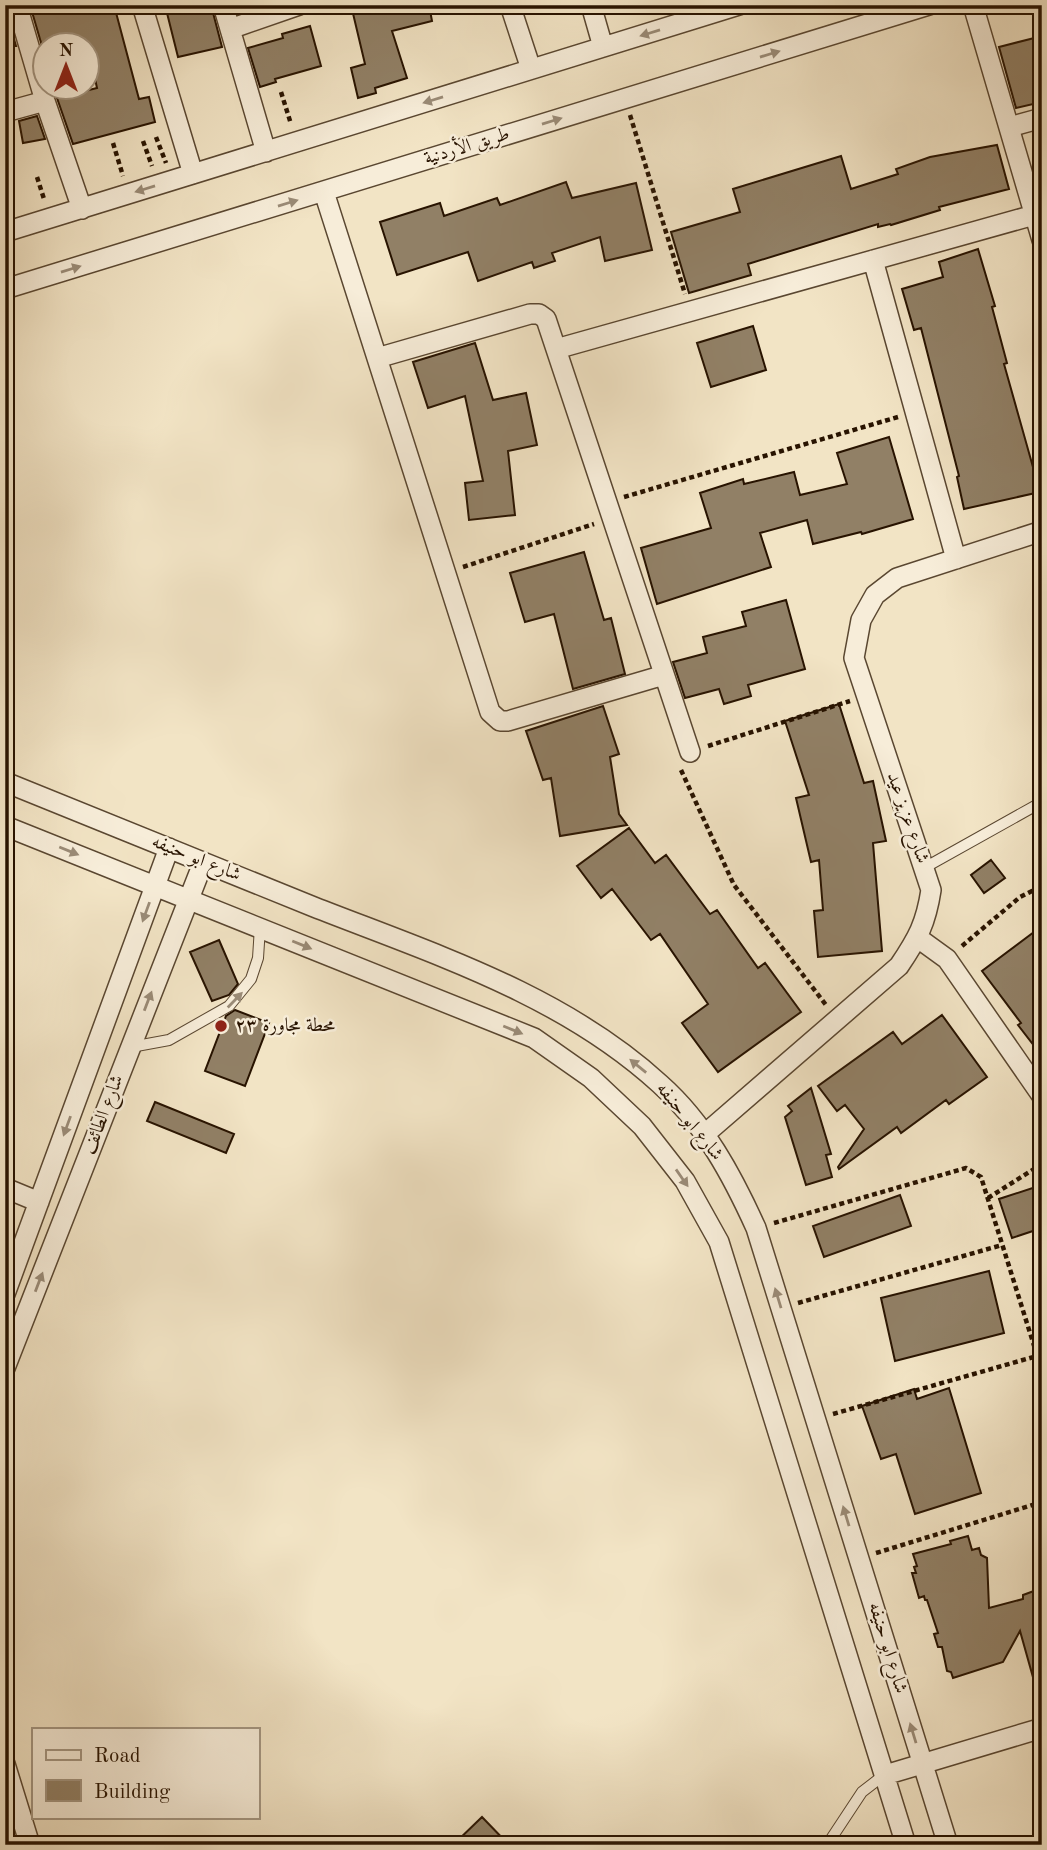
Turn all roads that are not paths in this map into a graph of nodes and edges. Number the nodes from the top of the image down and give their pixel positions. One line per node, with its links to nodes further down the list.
1 (17, 5): 13 (street)
2 (142, 5): 21 (street)
3 (223, 5): 11 (street)
4 (299, 5): 11 (street)
5 (510, 5): 14 (street)
6 (591, 5): 12 (street)
7 (739, 5): 10 (street)
8 (929, 5): 22 (street, طريق الأردنية, one-way to 8)
9 (973, 5): 19 (street)
10 (713, 9): 12 (street, one-way to 12)
11 (230, 29): 20 (street)
12 (603, 47): 14 (street)
13 (32, 56)
14 (531, 69): 20 (street, one-way to 20)
15 (41, 102): 17 (street)
16 (45, 102): 23 (street)
17 (5, 112)
18 (1042, 118): 19 (street)
19 (1009, 127): 24 (street)
20 (266, 152): 21 (street)
21 (193, 174): 23 (street, one-way to 23)
22 (324, 192): 28 (street, طريق الأردنية, one-way to 22); 30 (street)
23 (82, 209): 25 (street)
24 (1034, 215): 26 (street); 27 (street)
25 (5, 232)
26 (1042, 240)
27 (873, 260): 29 (street); 32 (street)
28 (5, 289)
29 (556, 349): 30 (street); 33 (street)
30 (377, 358): 33 (street)
31 (1042, 531): 32 (street, شارع عزيز عيد)
32 (956, 559): 40 (street, شارع عزيز عيد)
33 (664, 675): 34 (street)
34 (690, 752)
35 (5, 782): 38 (street, شارع ابو حنيفه)
36 (1042, 802): 40 (lane)
37 (5, 826): 41 (street, شارع ابو حنيفه, one-way to 41)
38 (169, 848): 39 (street, شارع ابو حنيفه); 41 (street, شارع الطائف)
39 (203, 863): 42 (street, شارع الطائف); 47 (street, شارع ابو حنيفه, one-way to 39)
40 (924, 868): 44 (street, شارع عزيز عيد)
41 (156, 886): 42 (street, شارع ابو حنيفه); 49 (street, شارع الطائف, one-way to 49)
42 (188, 898): 43 (street, شارع ابو حنيفه); 45 (street, شارع الطائف, one-way to 42)
43 (260, 928): 45 (lane, one-way to 43); 55 (street, شارع ابو حنيفه, one-way to 55)
44 (918, 938): 46 (street); 47 (street, شارع عزيز عيد)
45 (130, 1047): 51 (street, شارع الطائف, one-way to 45)
46 (1042, 1096)
47 (705, 1134): 54 (street, شارع ابو حنيفه, one-way to 47)
48 (5, 1188): 49 (street)
49 (39, 1202): 50 (street, شارع الطائف)
50 (5, 1294)
51 (5, 1368)
52 (1042, 1728): 54 (street)
53 (5, 1764): 56 (street)
54 (923, 1764): 55 (street); 59 (street, شارع ابو حنيفه)
55 (885, 1775): 57 (lane); 58 (street, شارع ابو حنيفه)
56 (30, 1845)
57 (827, 1845)
58 (906, 1845)
59 (948, 1845)

